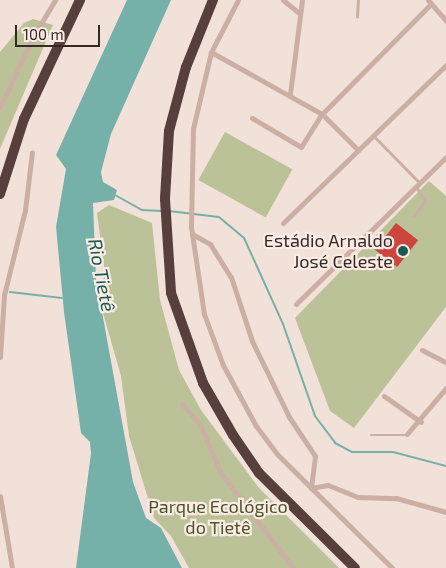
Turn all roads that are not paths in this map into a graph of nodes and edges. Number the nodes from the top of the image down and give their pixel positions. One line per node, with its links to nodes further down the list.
1 (56, 0): 15 (street)
2 (80, 0): 24 (highway)
3 (213, 0): 43 (highway)
4 (238, 0): 12 (street)
5 (283, 0): 9 (street)
6 (302, 0): 9 (street)
7 (358, 0): 10 (lane)
8 (429, 2): 11 (street); 16 (street)
9 (299, 14): 14 (street)
10 (357, 17)
11 (446, 21)
12 (211, 52): 14 (street); 27 (street)
13 (446, 65): 18 (street)
14 (290, 94): 16 (street)
15 (0, 107)
16 (322, 114): 17 (street); 19 (street)
17 (252, 118)
18 (373, 135): 19 (street); 22 (lane)
19 (358, 150): 26 (street)
20 (32, 152): 30 (street)
21 (446, 158): 22 (street)
22 (420, 183): 23 (street)
23 (416, 187): 25 (lane); 28 (street)
24 (0, 194)
25 (414, 216)
26 (283, 222)
27 (192, 234): 38 (street); 38 (street)
28 (296, 304)
29 (422, 350): 31 (street)
30 (0, 357)
31 (446, 362)
32 (446, 388): 35 (street)
33 (384, 396): 35 (street)
34 (182, 404): 42 (street)
35 (421, 422): 36 (street)
36 (407, 434): 37 (lane)
37 (371, 435)
38 (311, 488): 40 (street); 44 (street)
39 (0, 496): 41 (street)
40 (446, 512)
41 (12, 568)
42 (293, 568)
43 (355, 568)
44 (392, 568)

